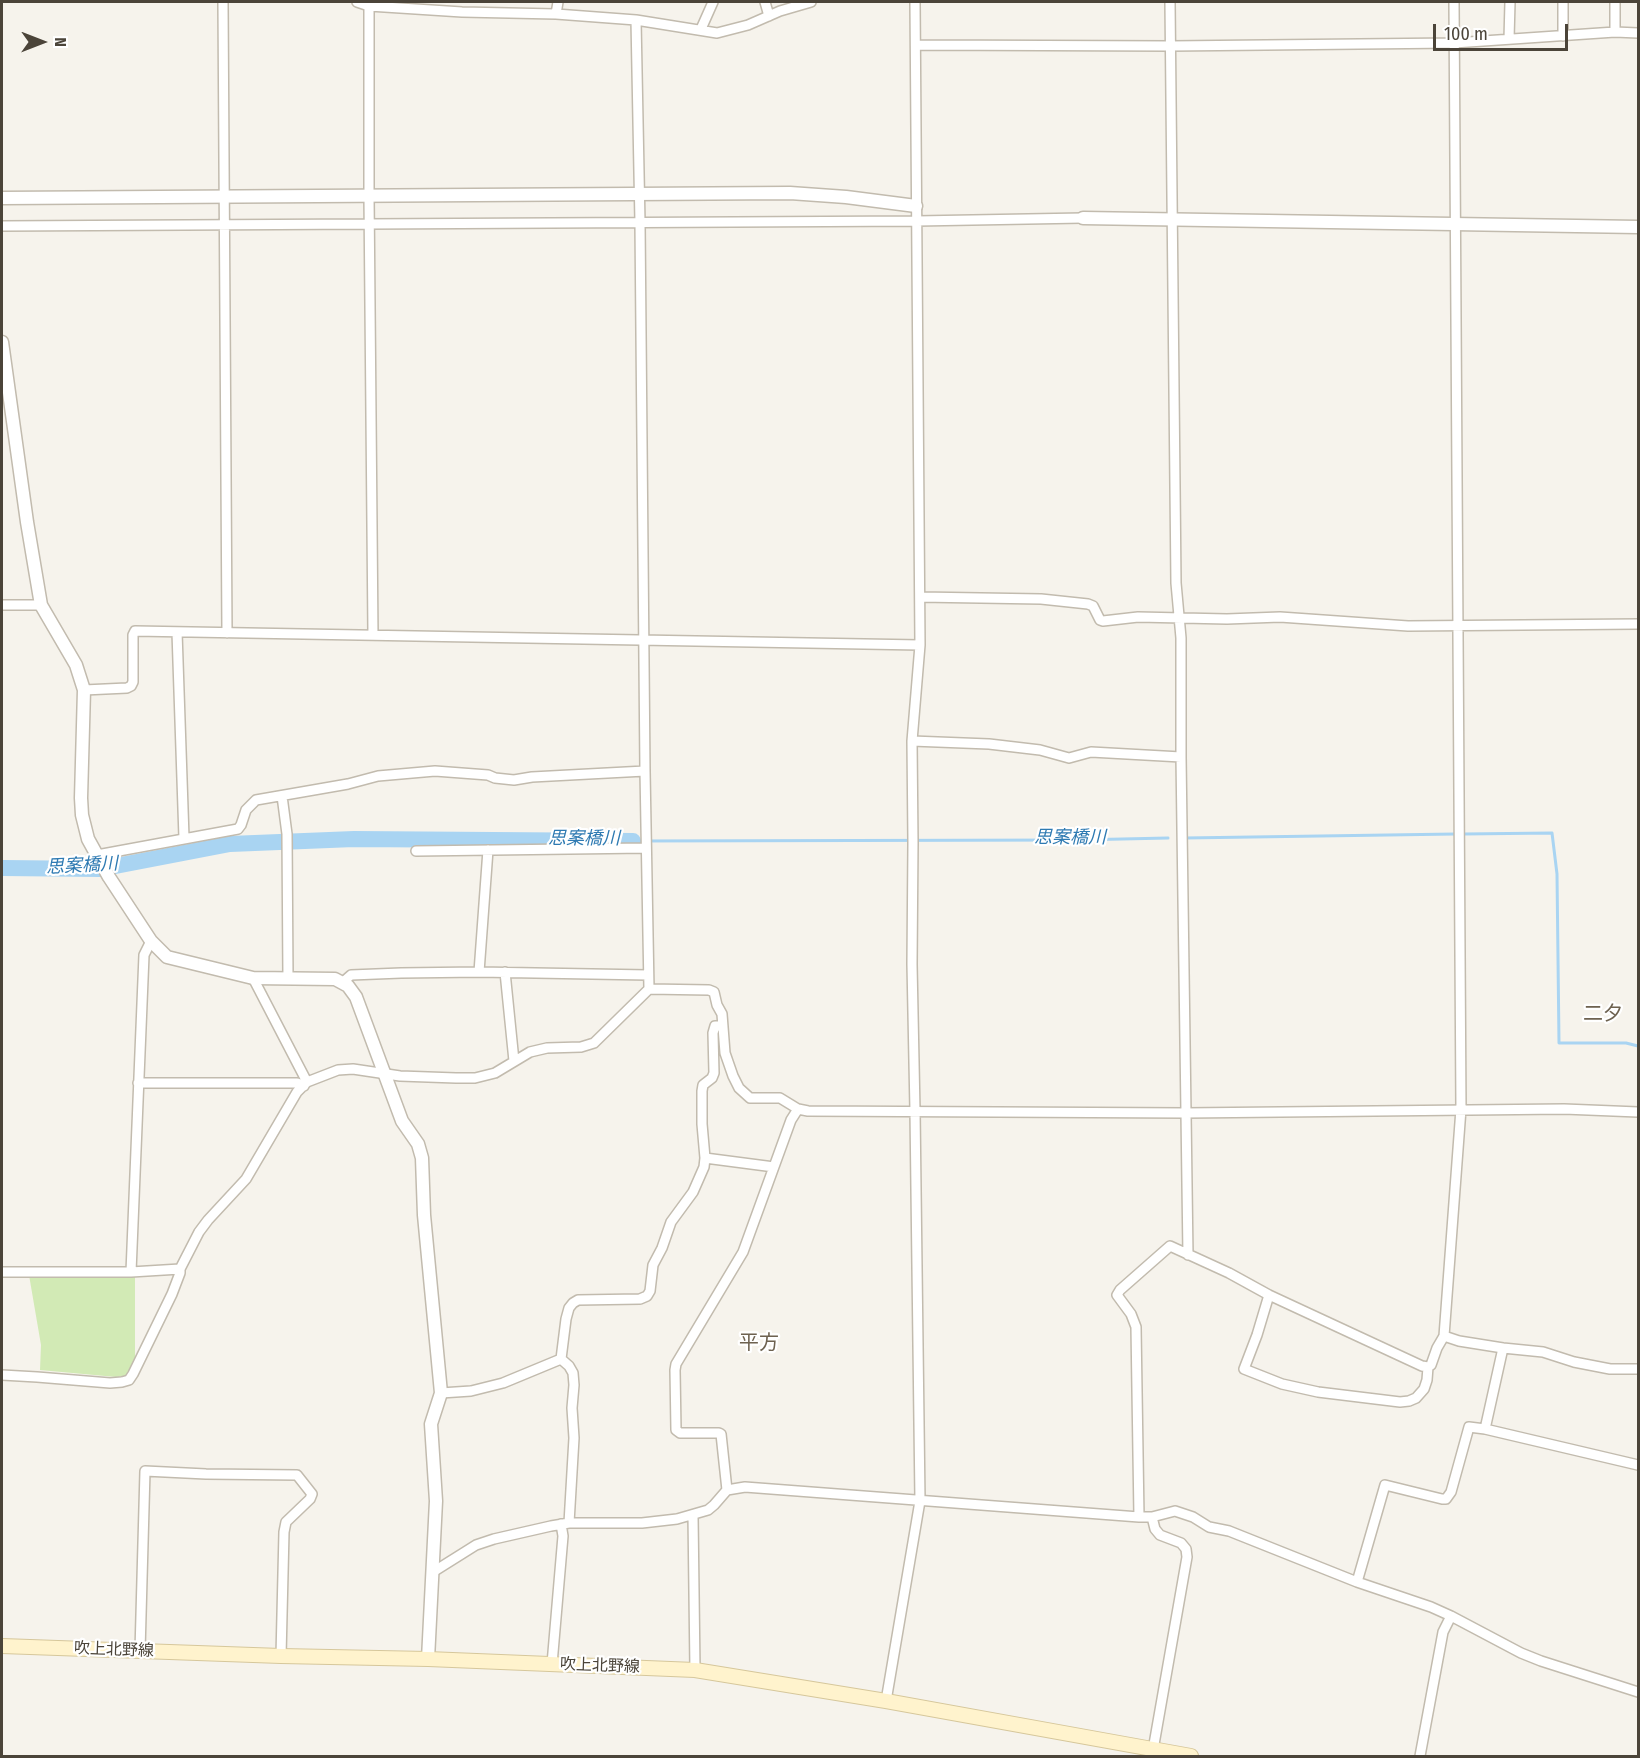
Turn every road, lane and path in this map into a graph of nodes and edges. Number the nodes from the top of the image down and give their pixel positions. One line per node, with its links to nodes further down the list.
1 (224, 2): 27 (street)
2 (357, 2): 13 (street)
3 (558, 2): 14 (street)
4 (713, 2): 17 (street)
5 (765, 2): 15 (street)
6 (811, 2): 15 (street)
7 (915, 2): 23 (street)
8 (1170, 2): 24 (street)
9 (1454, 2): 22 (street)
10 (1509, 2): 21 (street)
11 (1563, 2): 20 (street)
12 (1615, 2): 18 (street)
13 (369, 6): 14 (street); 26 (street)
14 (556, 14): 16 (street)
15 (769, 16): 17 (street)
16 (636, 20): 17 (street); 25 (street)
17 (701, 29)
18 (1615, 32): 19 (street); 20 (street)
19 (1638, 33)
20 (1563, 36): 21 (street)
21 (1509, 39): 22 (street)
22 (1454, 43): 24 (street); 34 (street)
23 (916, 45): 24 (street); 29 (street)
24 (1171, 46): 31 (street)
25 (640, 194): 26 (street); 29 (street); 33 (street)
26 (369, 196): 27 (street); 35 (street)
27 (225, 197): 28 (street); 37 (street)
28 (2, 198)
29 (916, 206): 32 (street)
30 (1083, 218): 31 (street); 32 (street)
31 (1172, 220): 34 (street); 43 (street)
32 (917, 221): 33 (street); 40 (street)
33 (640, 223): 35 (street); 49 (street)
34 (1455, 223): 38 (street); 45 (street)
35 (369, 224): 37 (street); 48 (street)
36 (2, 226): 37 (street)
37 (226, 226): 47 (street)
38 (1638, 227)
39 (2, 342): 42 (street)
40 (920, 597): 43 (street); 50 (street)
41 (2, 605): 42 (street)
42 (41, 605): 51 (street)
43 (1180, 619): 45 (street); 53 (street)
44 (1638, 624): 45 (street)
45 (1458, 627): 75 (street)
46 (177, 632): 47 (street); 51 (street); 56 (street)
47 (227, 633): 48 (street)
48 (373, 635): 49 (street)
49 (644, 639): 50 (street); 54 (street)
50 (920, 645): 52 (street)
51 (84, 690): 60 (street)
52 (912, 741): 53 (street); 76 (street)
53 (1181, 757): 78 (street)
54 (645, 771): 55 (street); 57 (street)
55 (282, 796): 56 (street); 66 (street)
56 (184, 838): 60 (street)
57 (646, 847): 58 (street); 64 (street)
58 (488, 850): 59 (street); 62 (street)
59 (416, 851)
60 (97, 855): 61 (street)
61 (151, 940): 65 (street); 72 (street)
62 (479, 972): 63 (street); 67 (street)
63 (506, 972): 64 (street); 70 (street)
64 (648, 975): 68 (street)
65 (253, 978): 66 (street); 73 (street)
66 (288, 979): 67 (street)
67 (342, 983): 71 (street)
68 (649, 989): 69 (street); 70 (street)
69 (723, 1026): 74 (street); 79 (street)
70 (514, 1061): 71 (street)
71 (384, 1073): 73 (street); 92 (street)
72 (138, 1083): 73 (street); 84 (street)
73 (306, 1084): 82 (street)
74 (798, 1109): 76 (street); 80 (street)
75 (1461, 1109): 77 (street); 78 (street); 86 (street)
76 (915, 1111): 78 (street); 96 (street)
77 (1638, 1112)
78 (1186, 1113): 81 (street)
79 (705, 1158): 80 (street); 88 (street)
80 (774, 1167): 95 (street)
81 (1188, 1255): 85 (street); 98 (street)
82 (180, 1269): 84 (street); 91 (street)
83 (2, 1272): 84 (street)
84 (131, 1272)
85 (1269, 1295): 89 (street); 89 (street)
86 (1444, 1336): 87 (street); 89 (street)
87 (1503, 1348): 90 (street); 93 (street)
88 (561, 1359): 92 (street); 100 (street)
89 (1428, 1367)
90 (1638, 1370)
91 (2, 1376)
92 (441, 1393): 101 (street)
93 (1485, 1429): 94 (street); 102 (street)
94 (1638, 1465)
95 (727, 1490): 96 (street); 97 (street)
96 (920, 1501): 98 (street); 111 (street)
97 (693, 1515): 100 (street); 109 (street)
98 (1139, 1517): 99 (street)
99 (1152, 1517): 102 (street); 112 (street)
100 (565, 1524): 101 (street); 108 (street)
101 (433, 1572): 107 (street)
102 (1357, 1582): 103 (street)
103 (1451, 1616): 110 (street); 114 (street)
104 (2, 1646): 105 (main road, 吹上北野線)
105 (140, 1651): 106 (main road, 吹上北野線); 106 (street)
106 (281, 1656): 107 (main road, 吹上北野線)
107 (428, 1659): 108 (main road, 吹上北野線)
108 (552, 1664): 109 (main road, 吹上北野線)
109 (695, 1670): 111 (main road, 吹上北野線)
110 (1638, 1692)
111 (886, 1701): 112 (main road, 吹上北野線)
112 (1153, 1750): 113 (main road, 吹上北野線)
113 (1191, 1756)
114 (1420, 1756)

